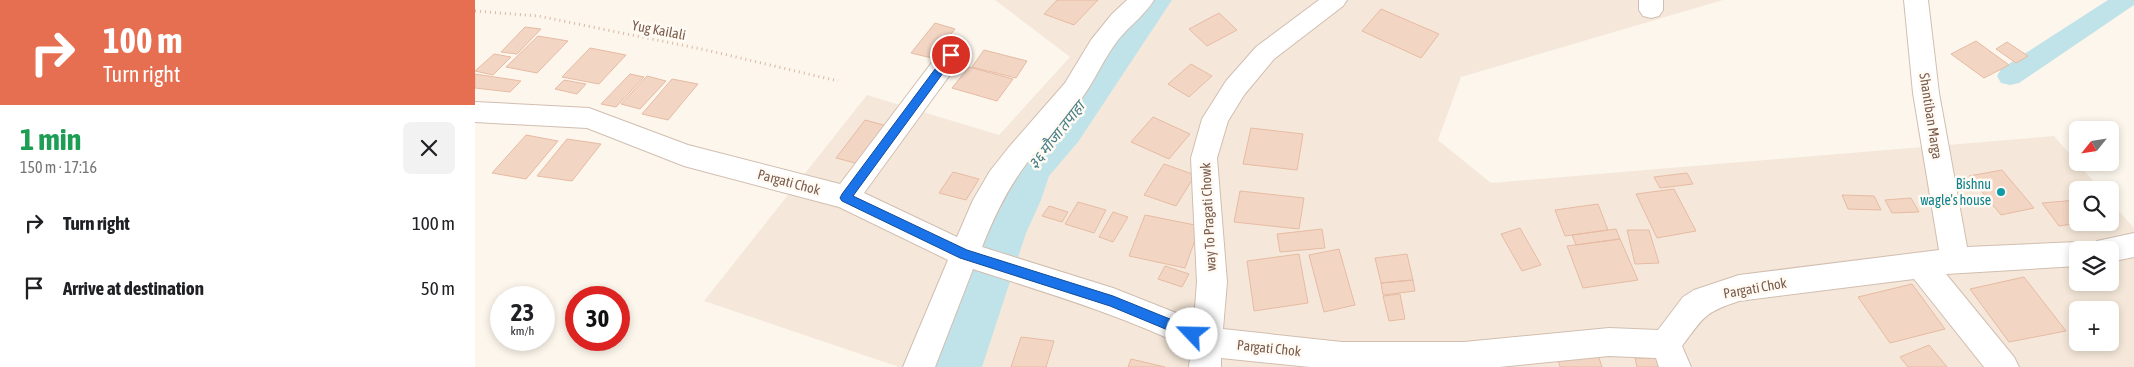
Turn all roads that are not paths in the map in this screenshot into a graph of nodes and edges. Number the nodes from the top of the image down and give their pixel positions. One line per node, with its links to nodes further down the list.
1 (1142, 0): 10 (street)
2 (1335, 0): 13 (street, way To Pragati Chowk)
3 (1916, 0): 11 (street, Shantiban Marga)
4 (951, 55): 6 (street)
5 (475, 112): 6 (street, Pargati Chok)
6 (846, 198): 10 (street, Pargati Chok)
7 (2134, 245): 8 (street)
8 (2119, 248)
9 (2069, 254): 11 (street, Pargati Chok)
10 (969, 255): 13 (street, Pargati Chok); 15 (street)
11 (1955, 260): 12 (street, Pargati Chok)
12 (1921, 266): 14 (street, Pargati Chok); 16 (street)
13 (1206, 354): 14 (street, Pargati Chok)
14 (1670, 355)
15 (919, 367)
16 (2003, 367)

